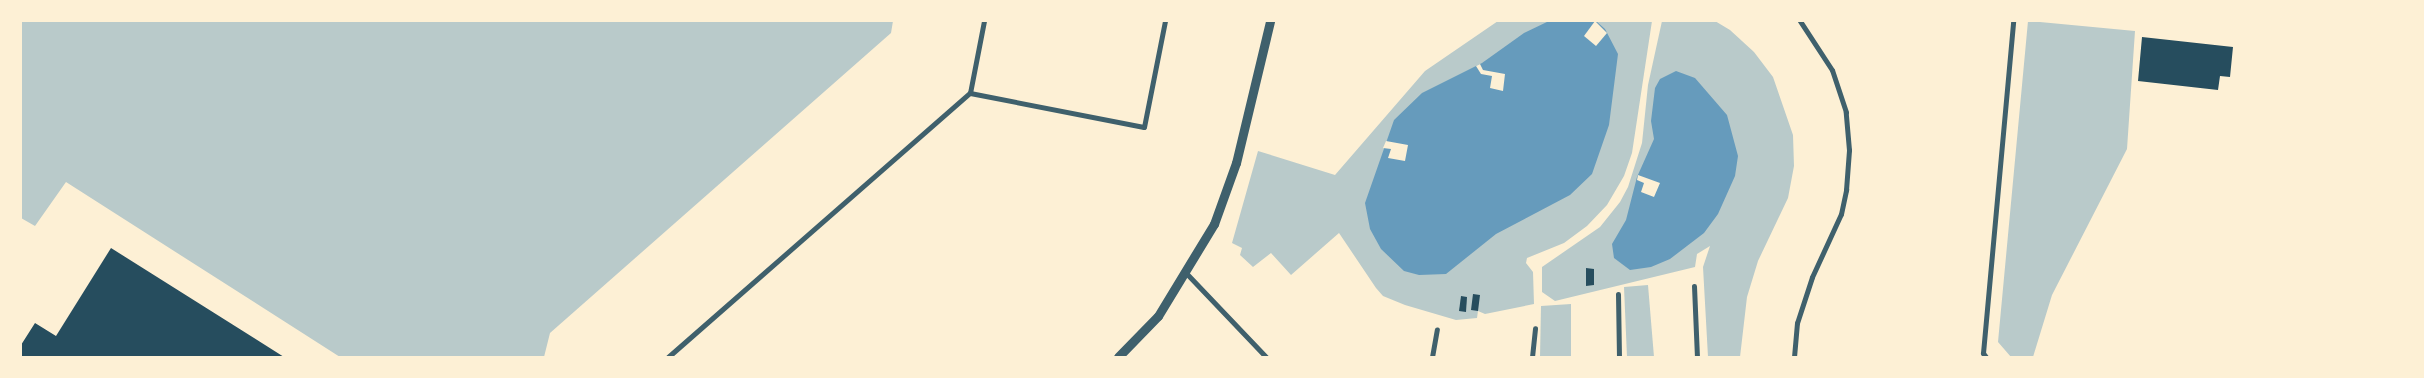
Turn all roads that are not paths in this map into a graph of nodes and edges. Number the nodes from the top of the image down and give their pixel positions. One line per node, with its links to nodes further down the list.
1 (984, 21): 6 (street)
2 (1165, 21): 6 (street)
3 (1270, 21): 7 (street)
4 (1800, 21): 19 (street)
5 (2013, 21): 20 (street)
6 (970, 93): 12 (street)
7 (1187, 274): 13 (street); 14 (street)
8 (1694, 286): 18 (street)
9 (1618, 294): 17 (street)
10 (1535, 328): 16 (street)
11 (1437, 329): 15 (street)
12 (668, 357)
13 (1118, 357)
14 (1266, 357)
15 (1432, 357)
16 (1532, 357)
17 (1619, 357)
18 (1697, 357)
19 (1794, 357)
20 (1986, 357)

